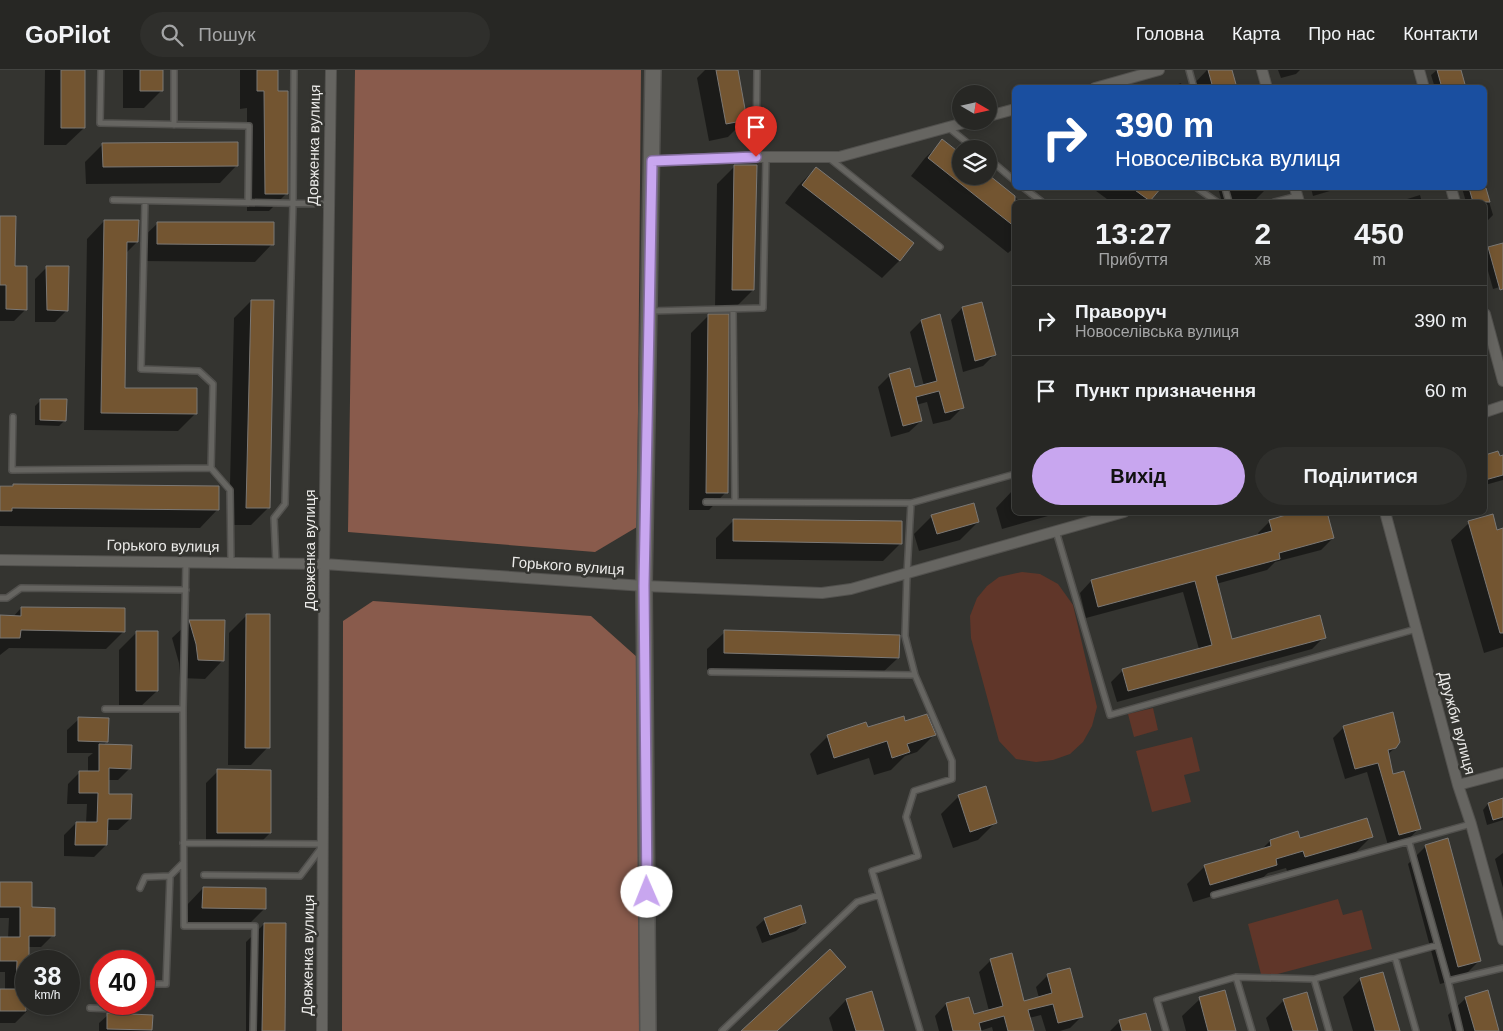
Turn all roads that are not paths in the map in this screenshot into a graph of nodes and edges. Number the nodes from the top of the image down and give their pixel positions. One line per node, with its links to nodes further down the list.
1 (100, 70): 17 (lane)
2 (174, 70): 17 (lane)
3 (294, 70): 35 (lane)
4 (330, 70): 36 (street, Довженка вулиця)
5 (653, 70): 23 (street)
6 (757, 70): 21 (lane)
7 (1159, 70): 11 (street)
8 (1189, 70): 12 (lane)
9 (1262, 70): 13 (street)
10 (1419, 70): 14 (street)
11 (1106, 85)
12 (1193, 85)
13 (1266, 85)
14 (1423, 85)
15 (1012, 110): 16 (street)
16 (998, 114)
17 (174, 125): 34 (lane)
18 (952, 126): 19 (street)
19 (949, 127): 20 (lane); 22 (street)
20 (964, 140)
21 (761, 157): 22 (street); 23 (street); 38 (lane)
22 (828, 157): 37 (lane)
23 (652, 161): 39 (street)
24 (997, 166): 25 (lane)
25 (1012, 179)
26 (1027, 190): 30 (lane)
27 (1200, 190): 31 (lane)
28 (1297, 195): 32 (lane)
29 (114, 200): 33 (lane)
30 (1039, 200)
31 (1214, 200)
32 (1281, 200)
33 (145, 201): 34 (lane); 45 (lane)
34 (248, 203): 35 (lane)
35 (293, 203): 36 (lane); 56 (lane)
36 (328, 204): 57 (street, Довженка вулиця)
37 (940, 247)
38 (733, 309): 39 (lane); 48 (lane)
39 (650, 311): 59 (street)
40 (1487, 321): 41 (street)
41 (1503, 380)
42 (1503, 406): 43 (street)
43 (1487, 411)
44 (13, 417): 45 (lane)
45 (211, 468): 55 (lane)
46 (1012, 475): 49 (lane)
47 (706, 502): 48 (lane)
48 (735, 502): 49 (lane)
49 (911, 503): 58 (lane)
50 (1113, 515): 52 (street, Горького вулиця)
51 (1386, 515): 62 (street, Дружби вулиця)
52 (1056, 531): 58 (street, Горького вулиця); 62 (lane)
53 (0, 560): 54 (street, Горького вулиця)
54 (186, 561): 55 (street, Горького вулиця); 60 (lane)
55 (231, 562): 56 (street, Горького вулиця)
56 (276, 563): 57 (street, Горького вулиця)
57 (324, 564): 59 (street, Горького вулиця); 72 (street, Довженка вулиця)
58 (907, 573): 59 (street, Горького вулиця); 64 (lane)
59 (644, 586): 89 (street)
60 (186, 590): 61 (lane); 66 (lane)
61 (0, 598)
62 (1416, 629): 68 (street, Дружби вулиця)
63 (710, 672): 64 (lane)
64 (915, 676): 77 (lane)
65 (105, 709): 66 (lane)
66 (184, 710): 70 (lane)
67 (1503, 773): 68 (street)
68 (1458, 786): 69 (street, Дружби вулиця)
69 (1471, 824): 71 (lane); 79 (street, Дружби вулиця)
70 (183, 842): 72 (lane); 73 (lane)
71 (1409, 842): 78 (lane); 80 (lane)
72 (324, 844): 75 (lane); 88 (street, Довженка вулиця)
73 (183, 863): 74 (lane); 87 (lane)
74 (170, 876): 76 (lane); 86 (lane)
75 (204, 876)
76 (140, 888)
77 (879, 895): 90 (lane); 91 (lane)
78 (1214, 895)
79 (1503, 940)
80 (1438, 945): 81 (lane); 85 (lane)
81 (1395, 957): 84 (lane); 95 (lane)
82 (1503, 968): 85 (lane)
83 (1236, 977): 84 (lane); 92 (lane); 93 (lane)
84 (1314, 979): 94 (lane)
85 (1448, 981): 96 (lane)
86 (155, 984)
87 (253, 1031)
88 (322, 1031)
89 (648, 1031)
90 (722, 1031)
91 (920, 1031)
92 (1166, 1031)
93 (1252, 1031)
94 (1329, 1031)
95 (1416, 1031)
96 (1460, 1031)

